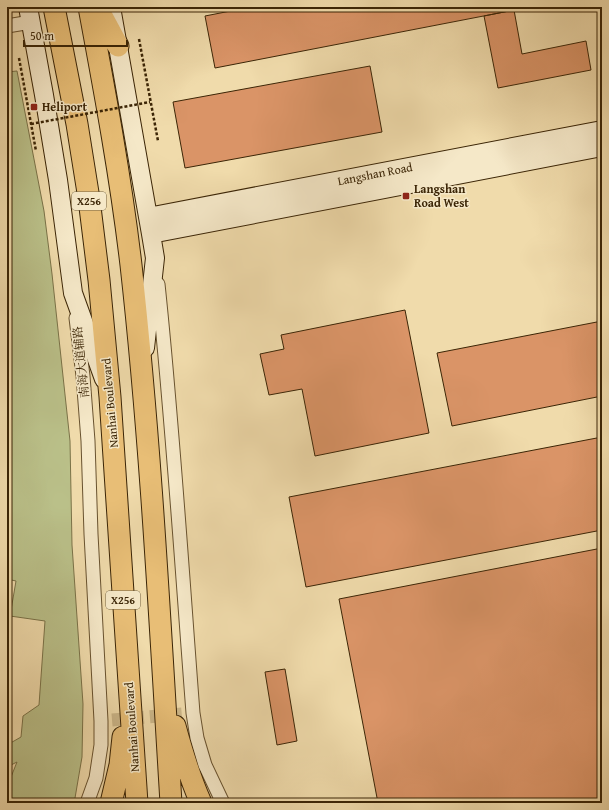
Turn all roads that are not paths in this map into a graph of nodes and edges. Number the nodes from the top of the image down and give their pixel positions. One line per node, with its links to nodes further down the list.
1 (54, 7): 14 (main road, Nanhai Boulevard / X256)
2 (90, 7): 13 (main road, X256)
3 (97, 7): 7 (main road)
4 (111, 7): 7 (main road)
5 (30, 14): 6 (street); 12 (main road, 南海大道辅路)
6 (7, 26)
7 (118, 46): 10 (main road)
8 (602, 130): 10 (main road, Langshan Road)
9 (602, 147): 10 (main road, Langshan Road)
10 (150, 226): 11 (main road)
11 (155, 258): 13 (main road); 22 (street)
12 (73, 293): 14 (main road); 17 (street, 南海大道辅路)
13 (142, 375): 15 (main road, X256)
14 (110, 397): 16 (main road, Nanhai Boulevard / X256)
15 (160, 628): 20 (main road, X256); 21 (main road)
16 (126, 649): 18 (main road); 19 (main road, Nanhai Boulevard / X256)
17 (87, 803)
18 (111, 803)
19 (137, 803)
20 (171, 803)
21 (201, 803)
22 (223, 803)

